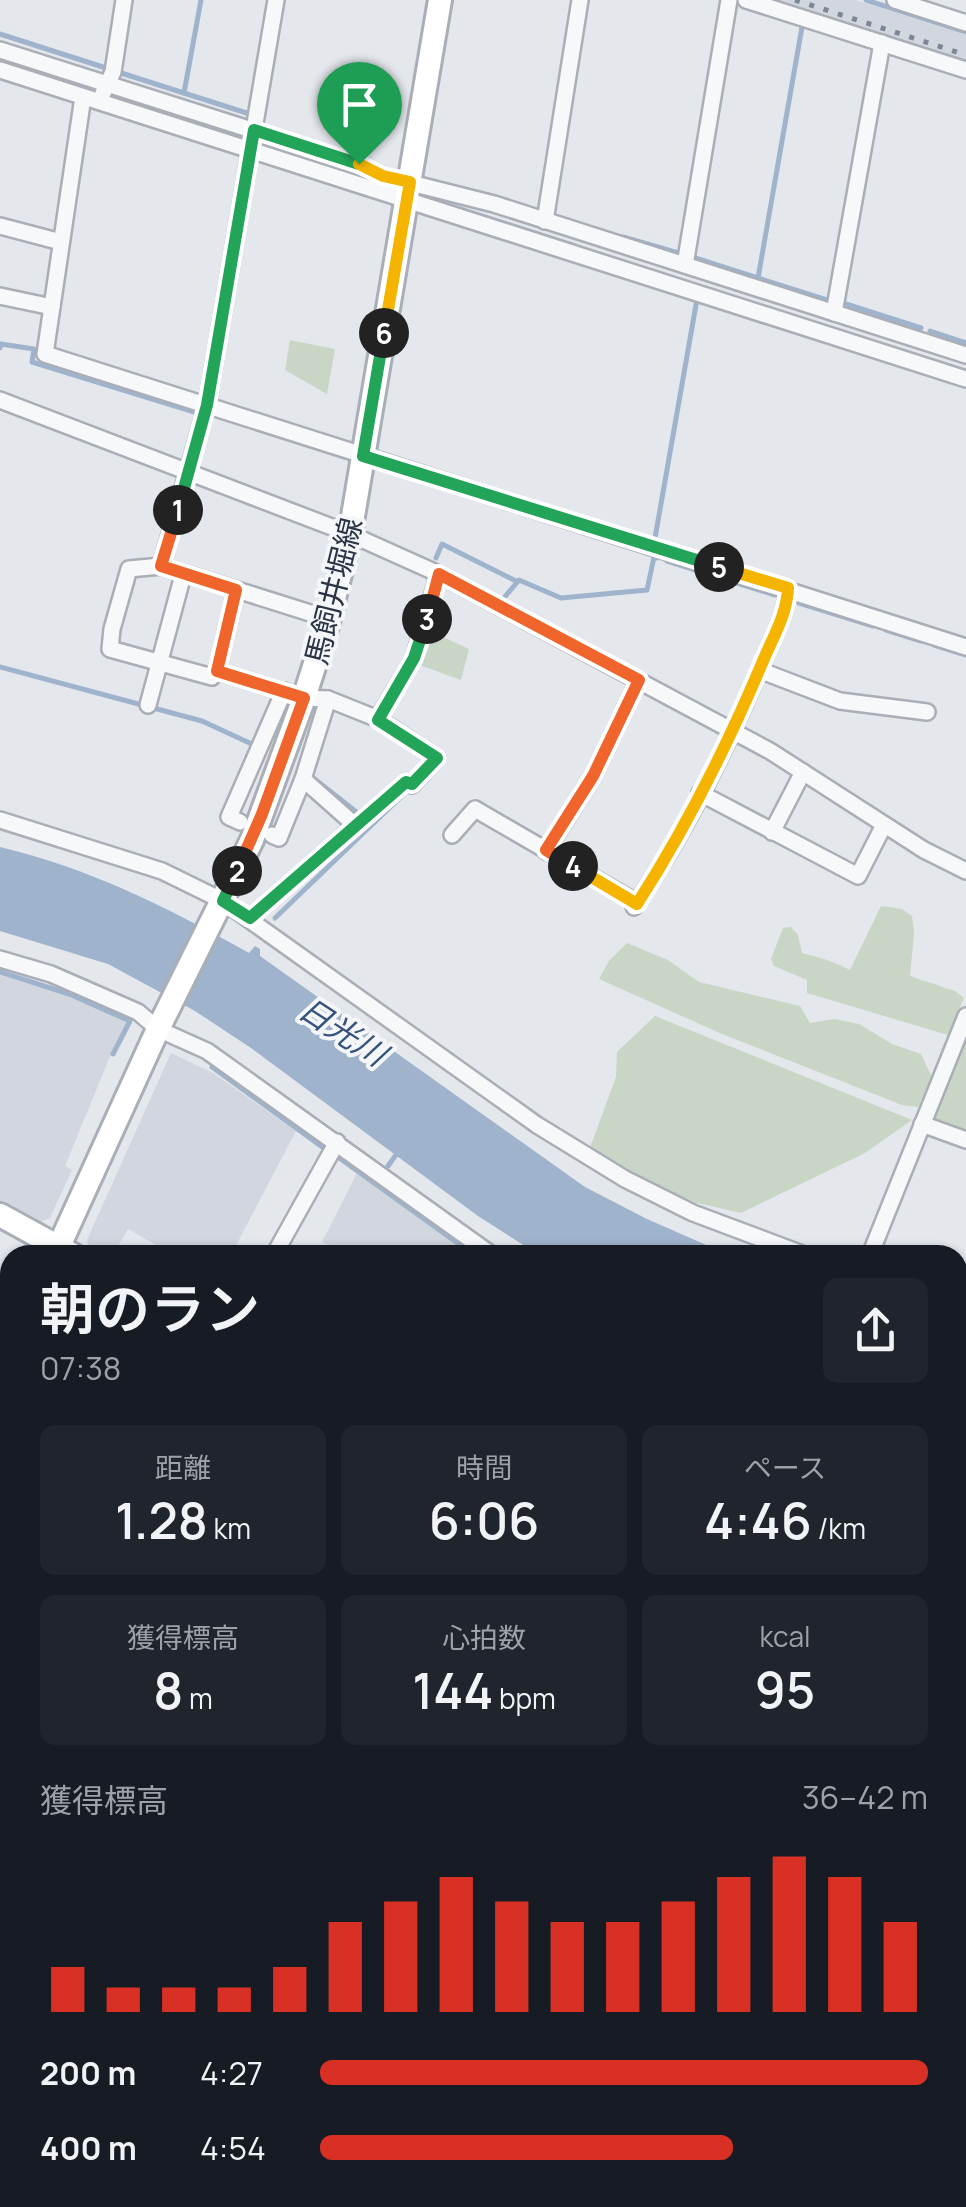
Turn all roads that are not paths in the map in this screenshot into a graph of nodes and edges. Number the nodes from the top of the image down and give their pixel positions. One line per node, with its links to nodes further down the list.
1 (124, 0): 13 (street)
2 (276, 0): 15 (street)
3 (440, 0): 17 (main road, 馬飼井堀線)
4 (580, 0): 18 (street)
5 (729, 0): 21 (street)
6 (746, 0): 9 (street)
7 (895, 0): 8 (street)
8 (966, 22)
9 (882, 43): 12 (street); 24 (street)
10 (0, 50): 13 (street)
11 (0, 70): 14 (street)
12 (966, 70)
13 (107, 84): 14 (street); 15 (street)
14 (91, 99): 16 (street); 20 (street)
15 (254, 130): 16 (street); 17 (street)
16 (251, 150): 17 (street); 28 (street)
17 (408, 191): 18 (street); 26 (street); 29 (main road, 馬飼井堀線)
18 (544, 220): 21 (street)
19 (0, 226): 20 (street)
20 (61, 242): 23 (street)
21 (685, 265): 24 (street)
22 (0, 296): 23 (street)
23 (52, 307): 28 (street)
24 (834, 313): 25 (street)
25 (966, 355)
26 (966, 379)
27 (0, 400): 30 (street)
28 (207, 405): 29 (street); 30 (street)
29 (363, 456): 31 (main road, 馬飼井堀線); 35 (street)
30 (189, 474): 31 (street); 32 (street)
31 (350, 534): 34 (street); 37 (main road, 馬飼井堀線)
32 (161, 566): 33 (street); 39 (street)
33 (183, 574): 36 (street); 39 (street)
34 (439, 574): 42 (street); 46 (street)
35 (788, 588): 38 (street); 40 (street)
36 (236, 590): 37 (street); 41 (street)
37 (328, 619): 43 (main road, 馬飼井堀線)
38 (966, 647)
39 (159, 663): 41 (street); 44 (street)
40 (760, 670): 45 (street); 47 (street)
41 (217, 671): 43 (street)
42 (639, 680): 47 (street); 58 (street)
43 (305, 696): 46 (street); 49 (street); 52 (street); 60 (main road, 馬飼井堀線)
44 (148, 705)
45 (928, 712)
46 (378, 720): 54 (street)
47 (731, 730): 48 (street); 50 (street)
48 (803, 772): 53 (street); 55 (street)
49 (303, 779): 54 (street); 56 (street)
50 (700, 793): 55 (street); 58 (street)
51 (0, 820): 60 (street)
52 (240, 822)
53 (884, 824): 55 (street); 59 (street)
54 (356, 826): 61 (street)
55 (772, 832)
56 (272, 835)
57 (452, 835): 58 (street)
58 (546, 850)
59 (966, 871)
60 (220, 906): 61 (street); 64 (main road, 馬飼井堀線)
61 (250, 918): 73 (street)
62 (0, 958): 64 (street)
63 (966, 1016): 65 (street)
64 (160, 1026): 67 (street); 70 (main road, 馬飼井堀線)
65 (922, 1124): 66 (street); 74 (street)
66 (966, 1140)
67 (336, 1142): 71 (street); 72 (street)
68 (0, 1215): 69 (main road)
69 (50, 1245)
70 (65, 1245)
71 (279, 1245)
72 (478, 1245)
73 (778, 1245)
74 (874, 1245)

